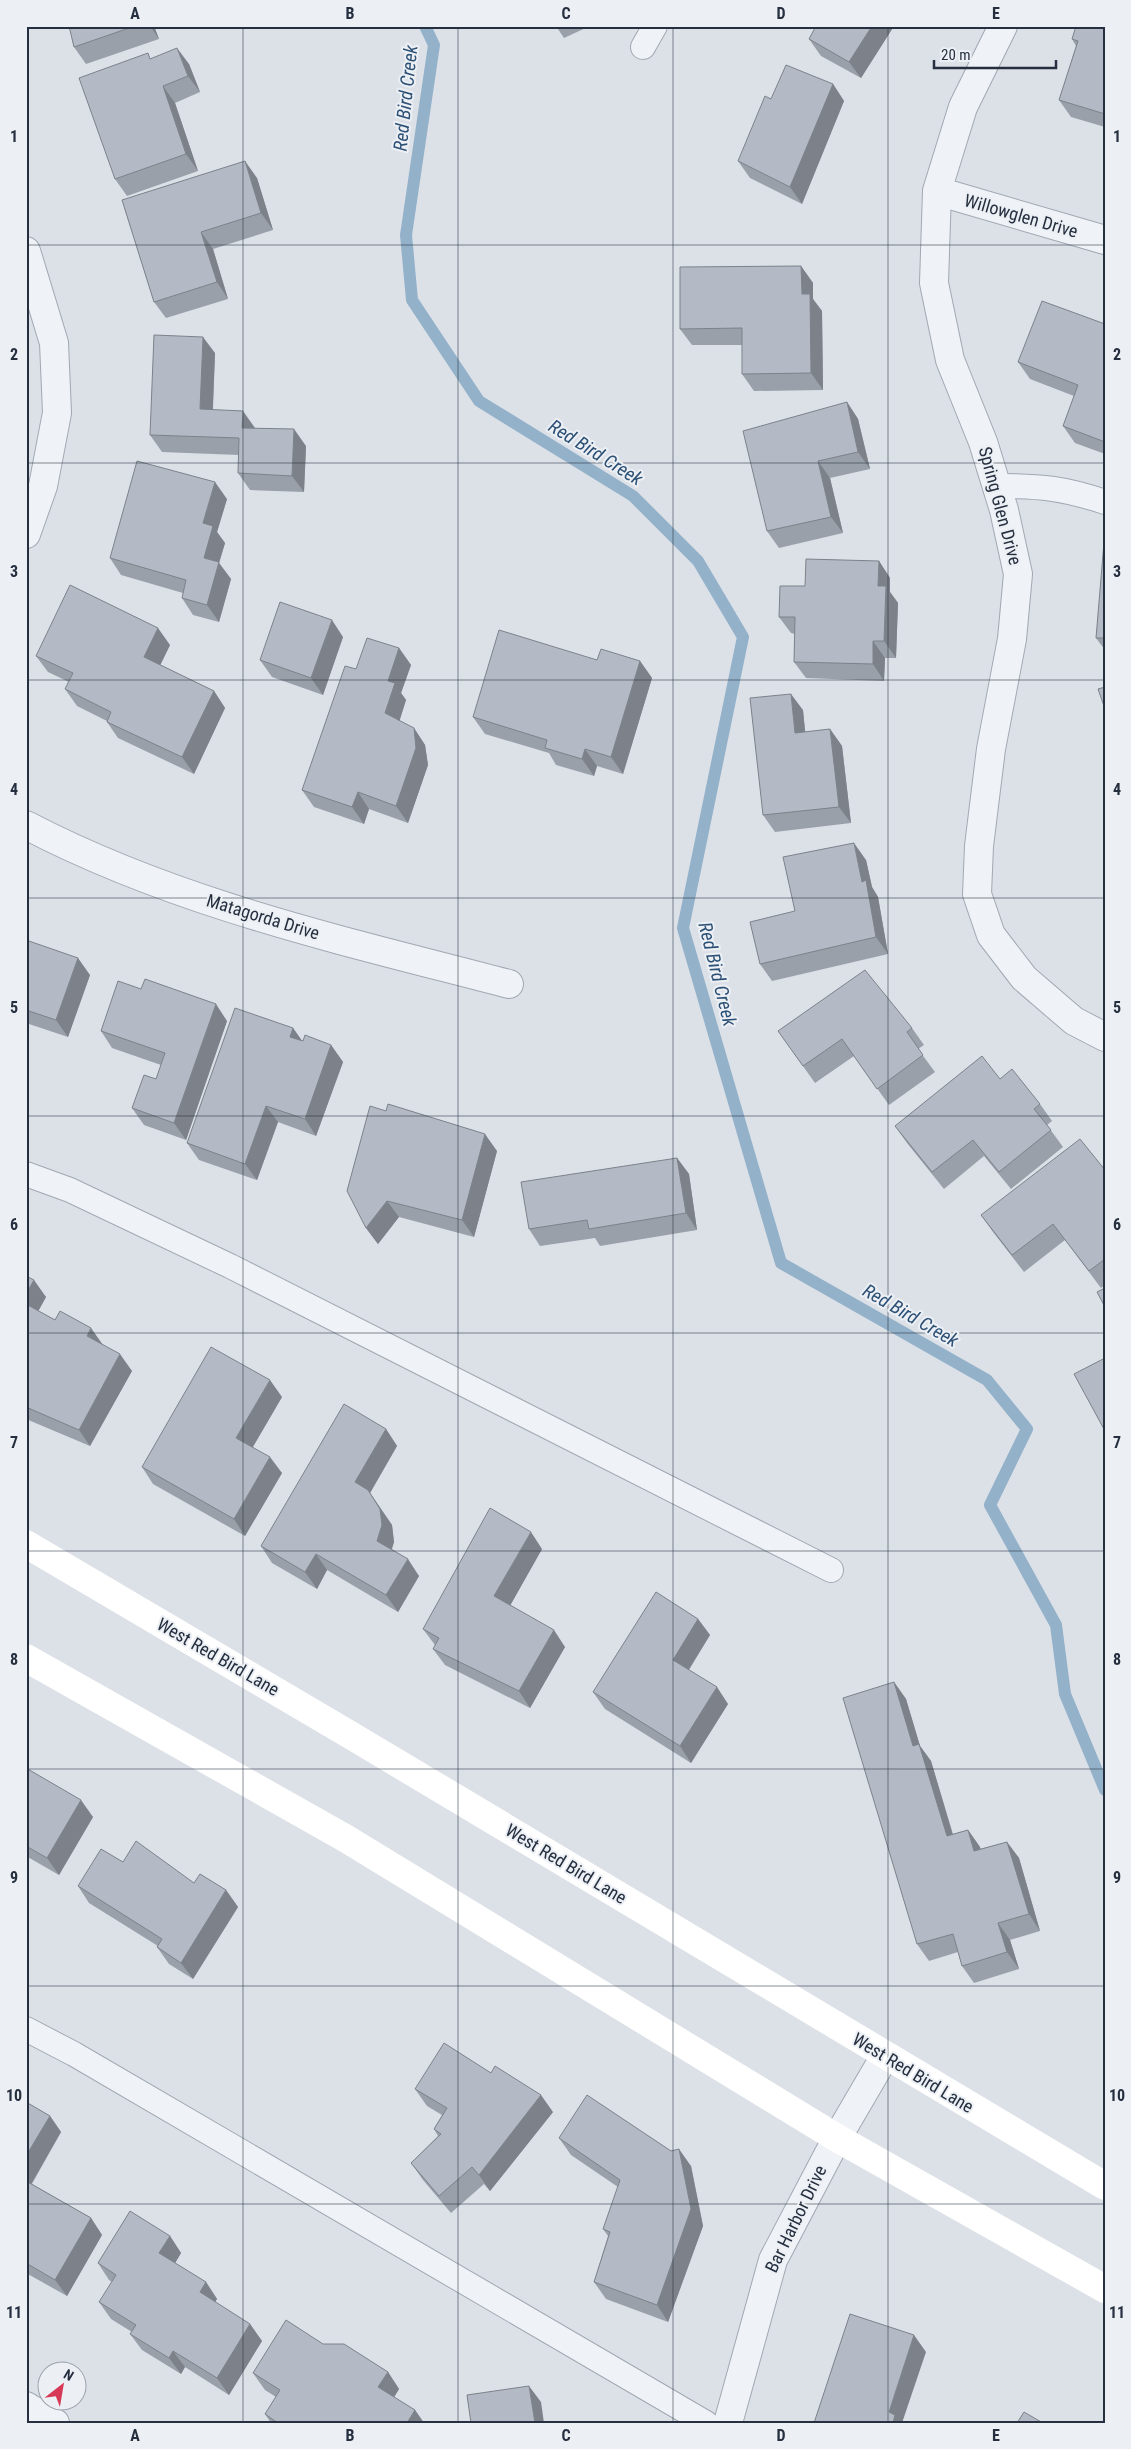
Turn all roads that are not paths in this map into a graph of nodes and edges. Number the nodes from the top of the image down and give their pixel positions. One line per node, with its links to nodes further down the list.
1 (655, 26): 3 (lane)
2 (1003, 26): 4 (street, Spring Glen Drive)
3 (643, 47)
4 (937, 191): 5 (street, Willowglen Drive); 7 (street, Spring Glen Drive)
5 (1105, 240)
6 (26, 251): 9 (street)
7 (997, 486): 8 (lane); 12 (street, Spring Glen Drive)
8 (1105, 502)
9 (26, 534)
10 (26, 826): 11 (street, Matagorda Drive)
11 (509, 984)
12 (1105, 1037)
13 (26, 1174): 15 (lane)
14 (26, 1544): 18 (main road, West Red Bird Lane)
15 (831, 1570)
16 (26, 1658): 19 (main road)
17 (26, 2029): 24 (lane)
18 (885, 2056): 19 (street, Bar Harbor Drive); 20 (main road, West Red Bird Lane)
19 (837, 2138): 21 (main road); 25 (street, Bar Harbor Drive)
20 (1105, 2186)
21 (1105, 2289)
22 (26, 2406): 23 (street)
23 (55, 2423)
24 (706, 2423)
25 (728, 2423)

